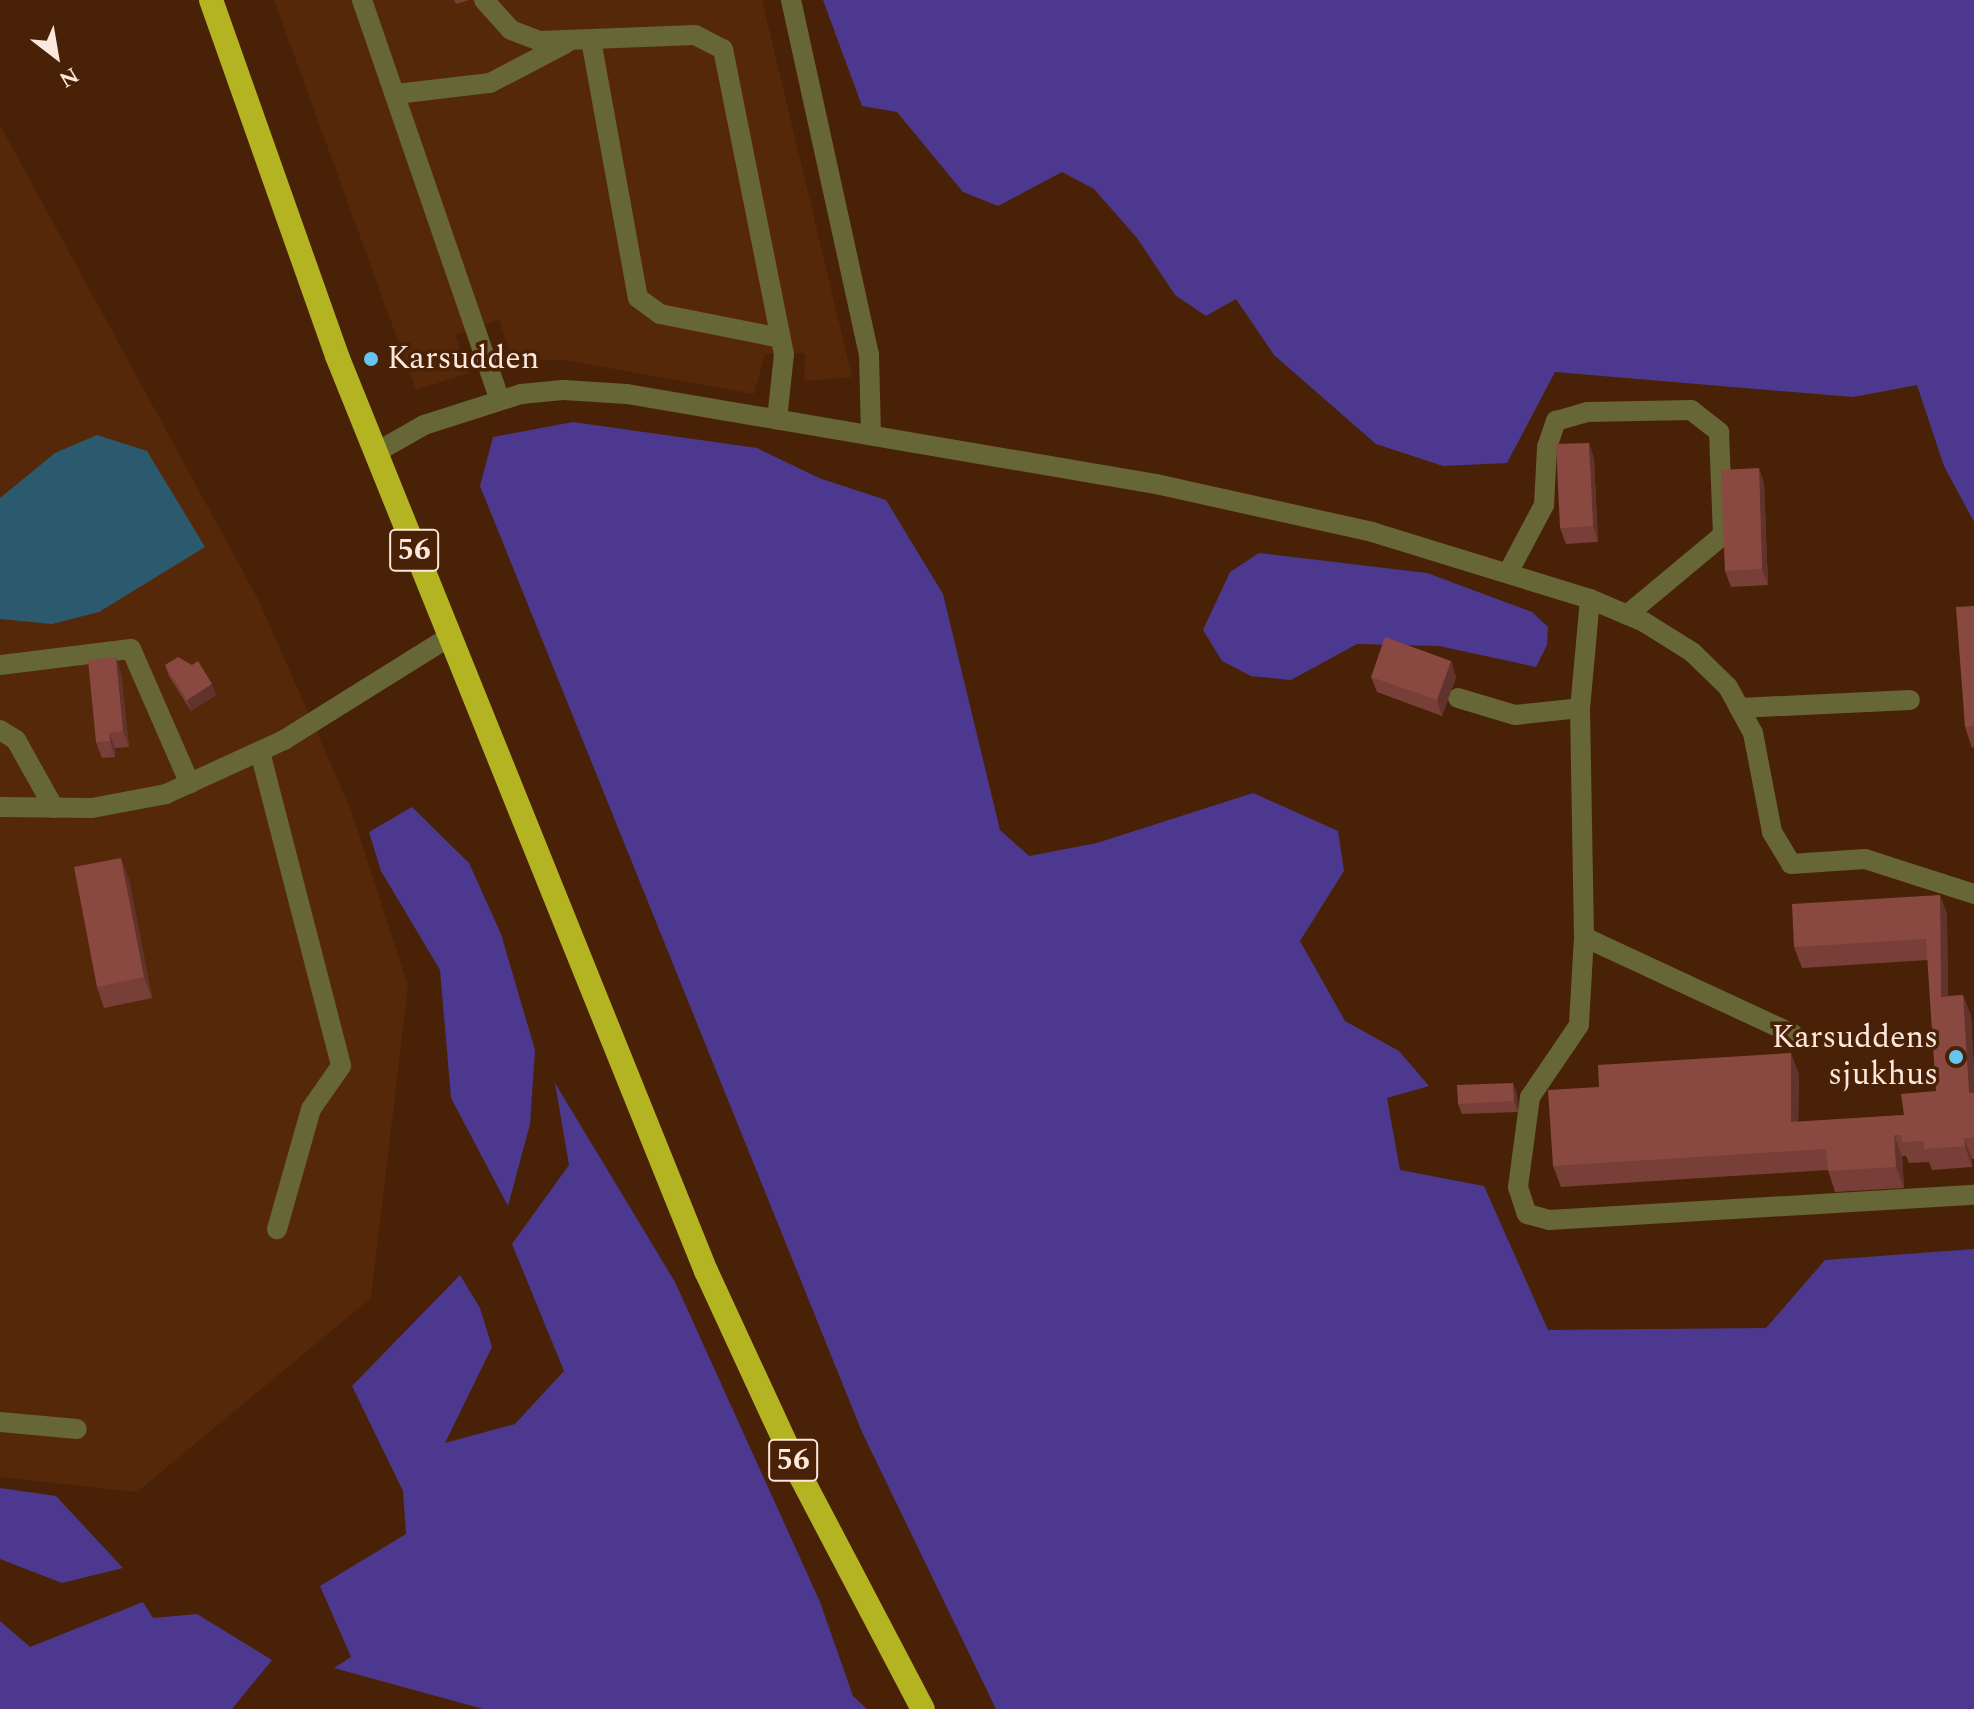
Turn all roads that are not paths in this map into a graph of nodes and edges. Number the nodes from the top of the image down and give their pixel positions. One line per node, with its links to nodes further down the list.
1 (211, 0): 11 (highway, 56)
2 (362, 0): 6 (street)
3 (484, 0): 5 (street)
4 (791, 0): 10 (street)
5 (581, 41): 6 (street); 7 (street); 7 (street)
6 (396, 94): 8 (street)
7 (781, 338): 9 (street)
8 (499, 399): 9 (street); 11 (street)
9 (777, 420): 10 (street)
10 (871, 434): 12 (street)
11 (375, 453): 15 (highway, 56)
12 (1509, 571): 13 (street); 14 (street)
13 (1590, 599): 14 (street); 19 (street)
14 (1627, 615): 20 (street)
15 (449, 637): 22 (street); 33 (highway, 56)
16 (0, 665): 23 (street)
17 (1458, 698): 19 (street)
18 (1910, 700): 20 (street)
19 (1580, 708): 27 (street)
20 (1739, 708): 26 (street)
21 (0, 730): 25 (street)
22 (260, 752): 23 (street); 30 (street)
23 (190, 784): 25 (street)
24 (0, 807): 25 (street)
25 (54, 808)
26 (1974, 894)
27 (1584, 937): 28 (street); 29 (street)
28 (1793, 1034)
29 (1974, 1195)
30 (277, 1229)
31 (0, 1422): 32 (street)
32 (77, 1429)
33 (923, 1709)

